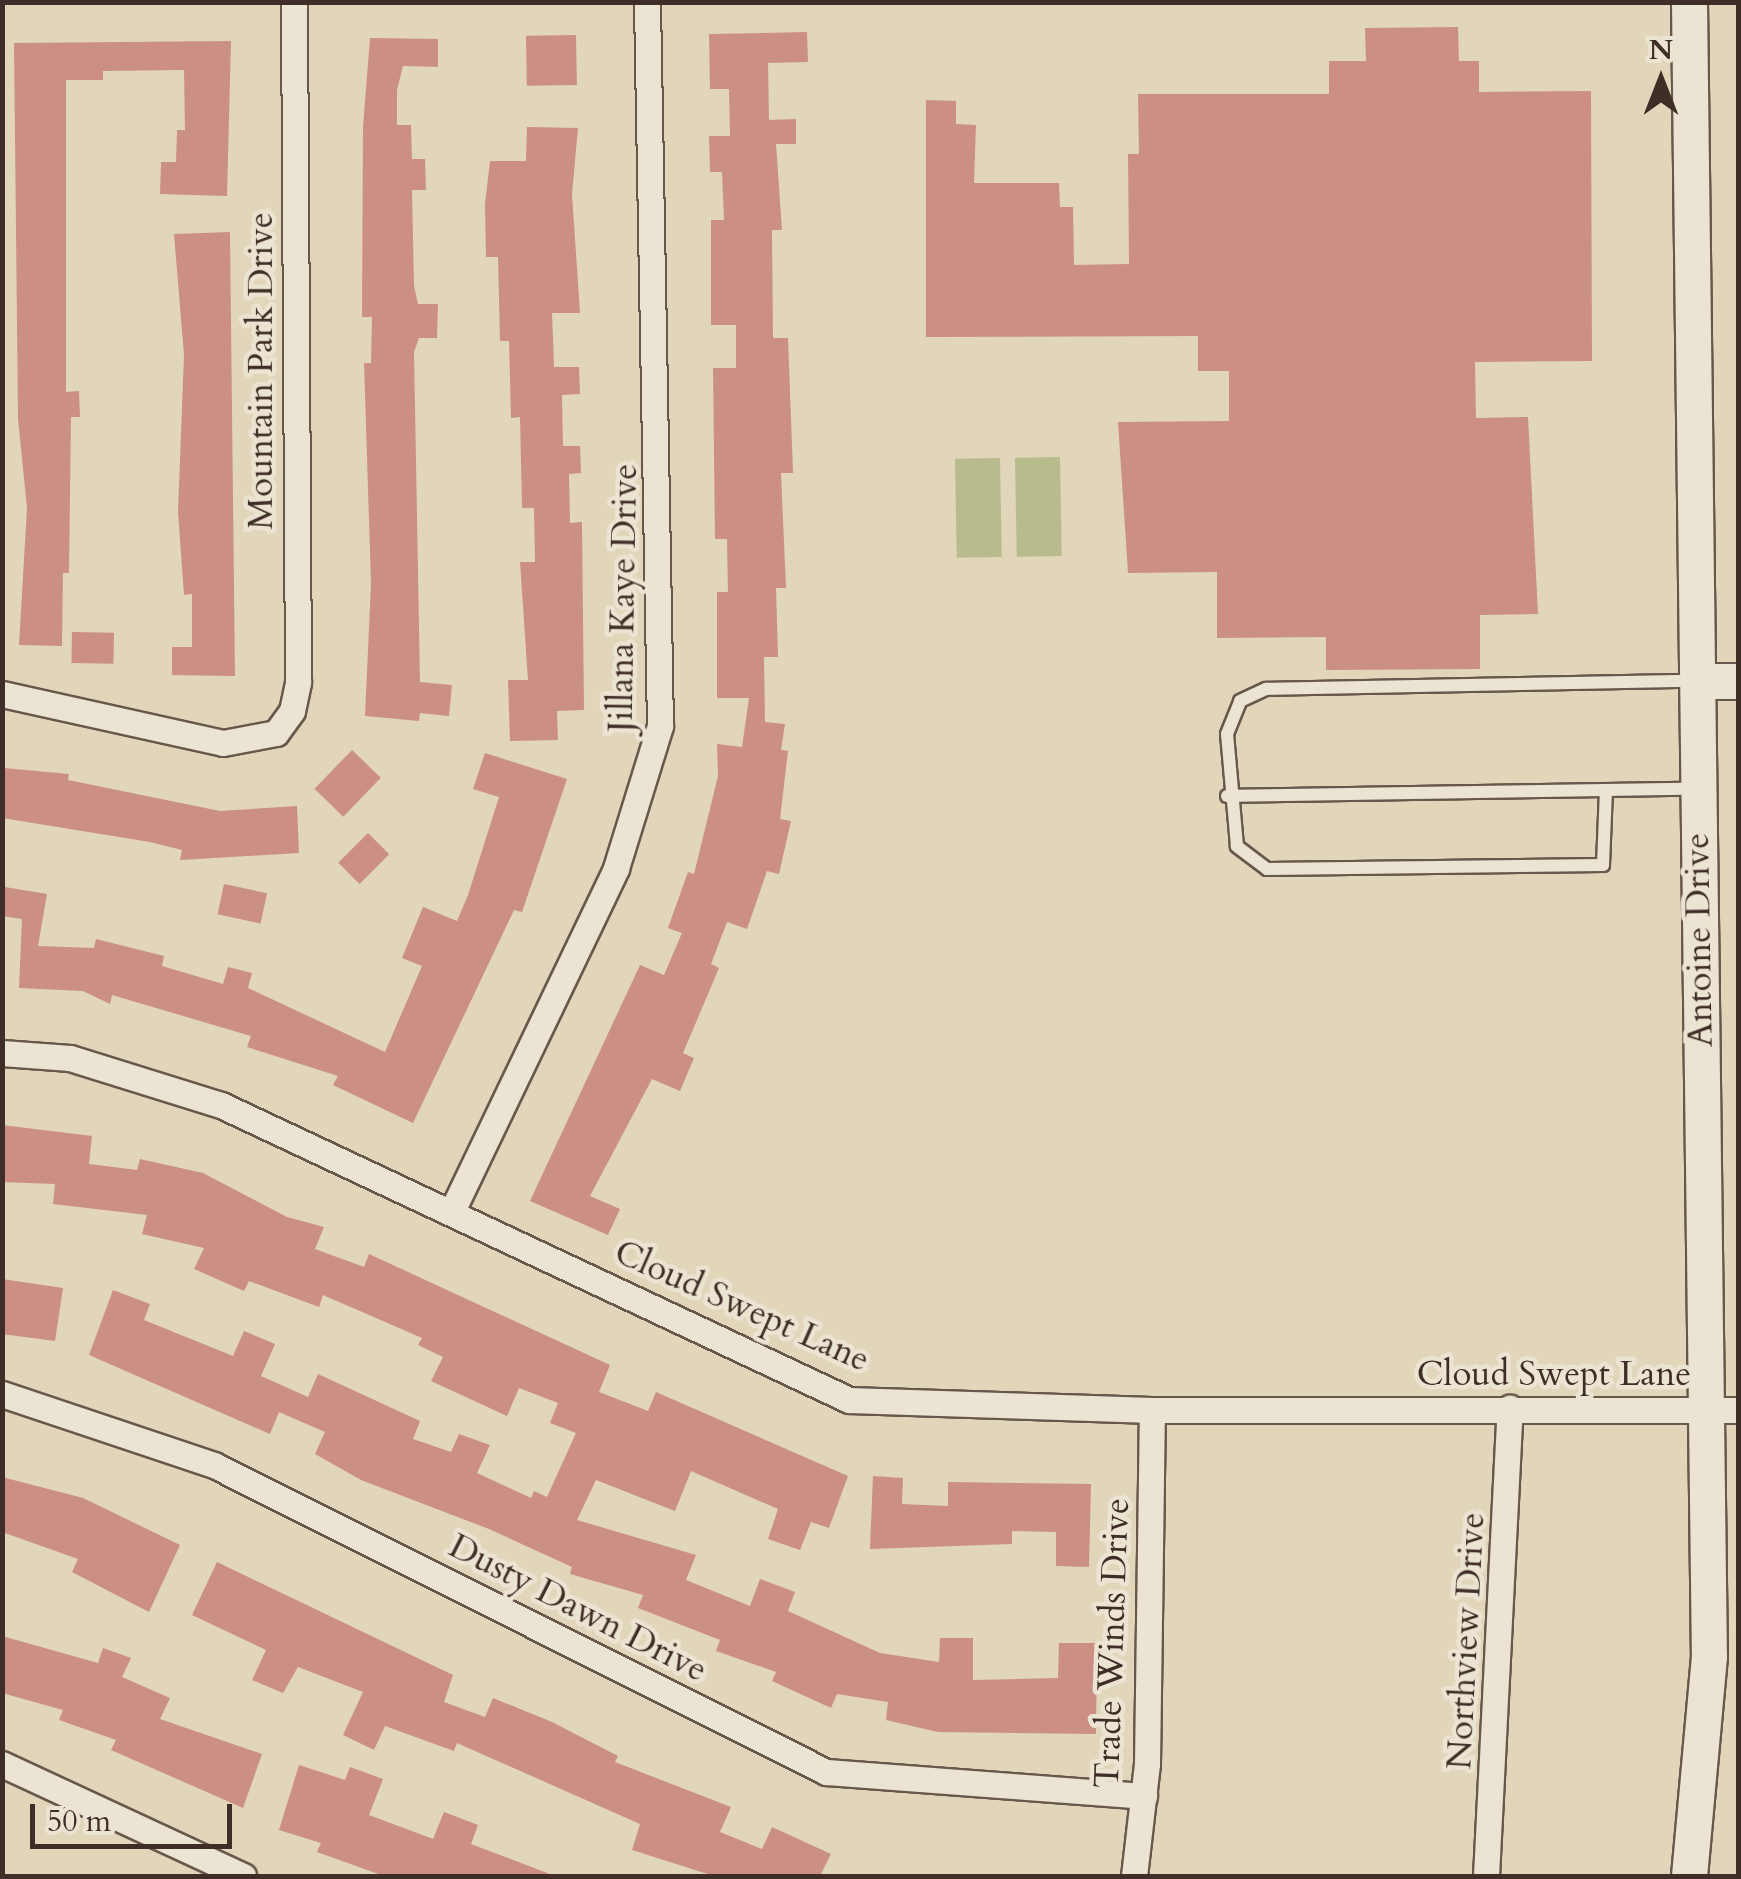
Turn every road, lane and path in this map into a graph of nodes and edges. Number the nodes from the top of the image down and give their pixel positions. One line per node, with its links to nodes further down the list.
1 (294, 2): 6 (street, Mountain Park Drive)
2 (647, 2): 11 (street, Jillana Kaye Drive)
3 (1689, 2): 4 (main road, Antoine Drive)
4 (1700, 681): 5 (main road); 7 (main road, Antoine Drive); 9 (lane)
5 (1738, 681)
6 (2, 694)
7 (1696, 789): 8 (lane); 15 (main road, Antoine Drive)
8 (1606, 790): 9 (lane); 9 (lane)
9 (1228, 796)
10 (2, 1053): 11 (street, Cloud Swept Lane)
11 (452, 1211): 14 (street, Cloud Swept Lane)
12 (2, 1394): 17 (street, Dusty Dawn Drive)
13 (1510, 1408): 14 (street, Cloud Swept Lane); 15 (street, Cloud Swept Lane); 20 (street, Northview Drive)
14 (1152, 1410): 17 (street, Trade Winds Drive)
15 (1722, 1410): 21 (main road, Antoine Drive)
16 (2, 1764): 18 (street)
17 (1144, 1796): 19 (street, Trade Winds Drive)
18 (243, 1876)
19 (1134, 1876)
20 (1486, 1876)
21 (1689, 1876)

